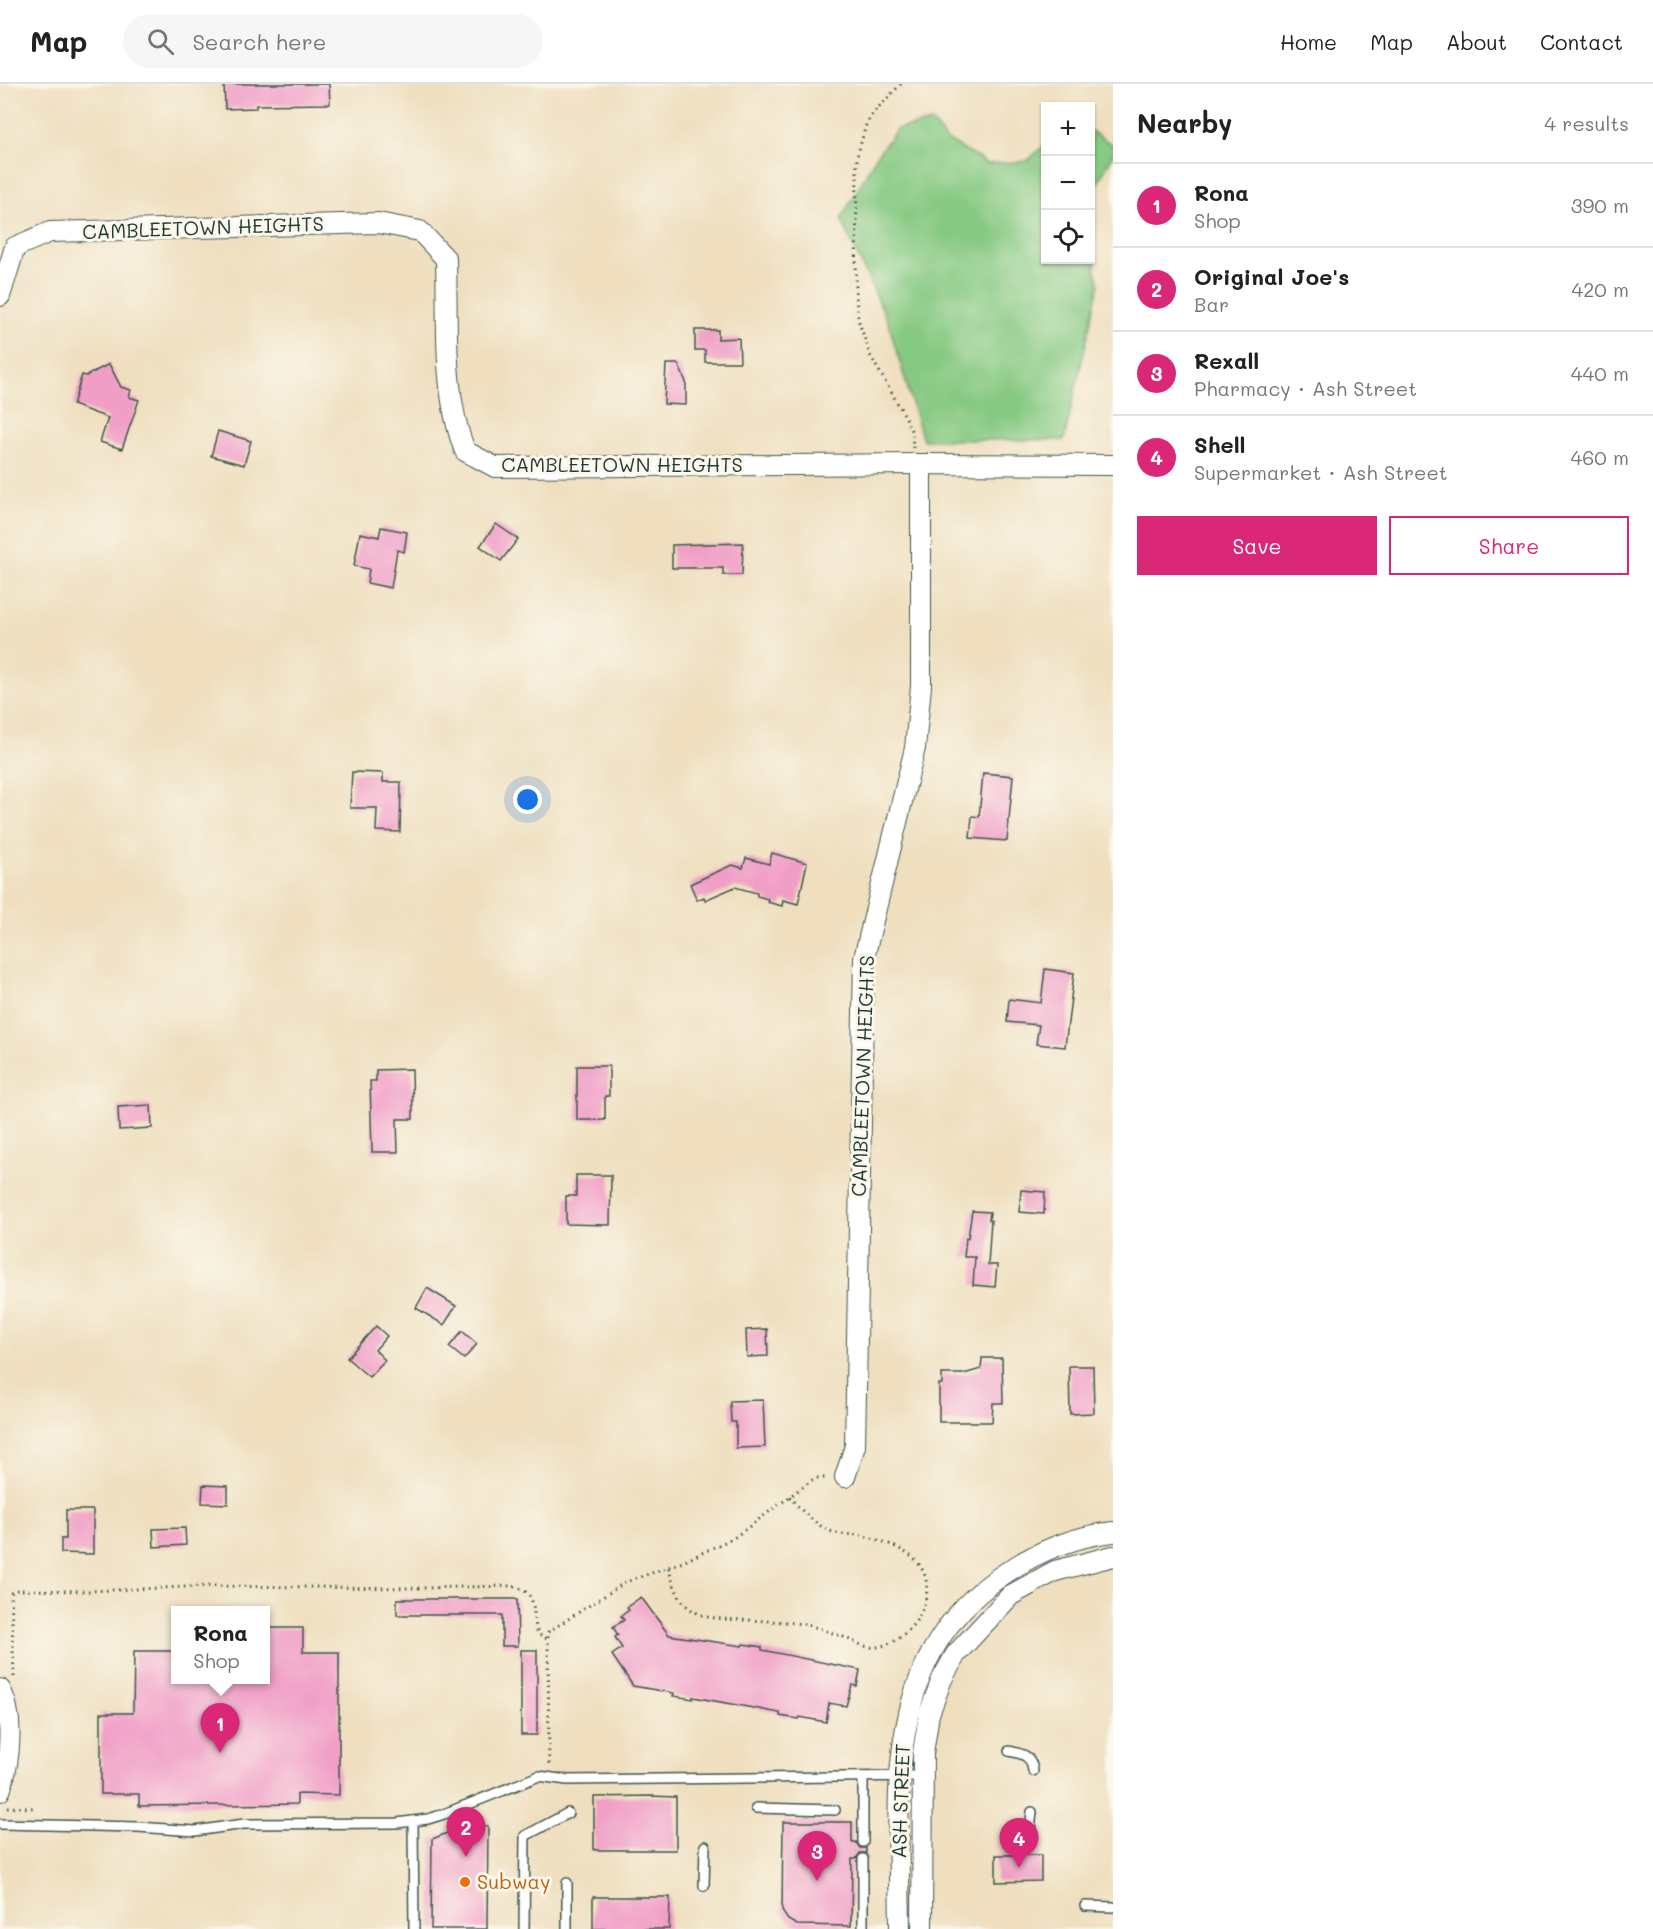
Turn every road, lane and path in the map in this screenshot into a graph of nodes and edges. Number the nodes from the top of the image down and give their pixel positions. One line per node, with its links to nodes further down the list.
1 (901, 84): 3 (path)
2 (0, 296): 3 (street, CAMBLEETOWN HEIGHTS)
3 (917, 464): 4 (street, CAMBLEETOWN HEIGHTS); 5 (street, CAMBLEETOWN HEIGHTS)
4 (1113, 465)
5 (845, 1477): 6 (path)
6 (789, 1496): 9 (path); 9 (path)
7 (1113, 1532): 15 (street, ASH STREET)
8 (1113, 1556): 16 (street, ASH STREET)
9 (668, 1568): 10 (path)
10 (548, 1639): 11 (path); 13 (path)
11 (7, 1686): 18 (street)
12 (1009, 1751): 14 (lane)
13 (549, 1761)
14 (1033, 1771)
15 (898, 1776): 16 (lane); 17 (lane); 39 (street, ASH STREET)
16 (923, 1776): 40 (street, ASH STREET)
17 (862, 1777): 25 (lane); 27 (lane)
18 (5, 1800): 19 (path); 20 (path)
19 (0, 1806)
20 (35, 1808)
21 (756, 1808): 22 (lane)
22 (836, 1810)
23 (1032, 1812): 28 (lane)
24 (567, 1813): 36 (lane)
25 (413, 1821): 26 (lane); 35 (lane)
26 (0, 1824)
27 (862, 1842)
28 (1017, 1842)
29 (705, 1846): 32 (lane)
30 (863, 1859): 38 (lane)
31 (567, 1883): 37 (lane)
32 (704, 1886)
33 (1085, 1906): 34 (lane)
34 (1113, 1907)
35 (414, 1929)
36 (524, 1929)
37 (567, 1929)
38 (863, 1929)
39 (900, 1929)
40 (922, 1929)

